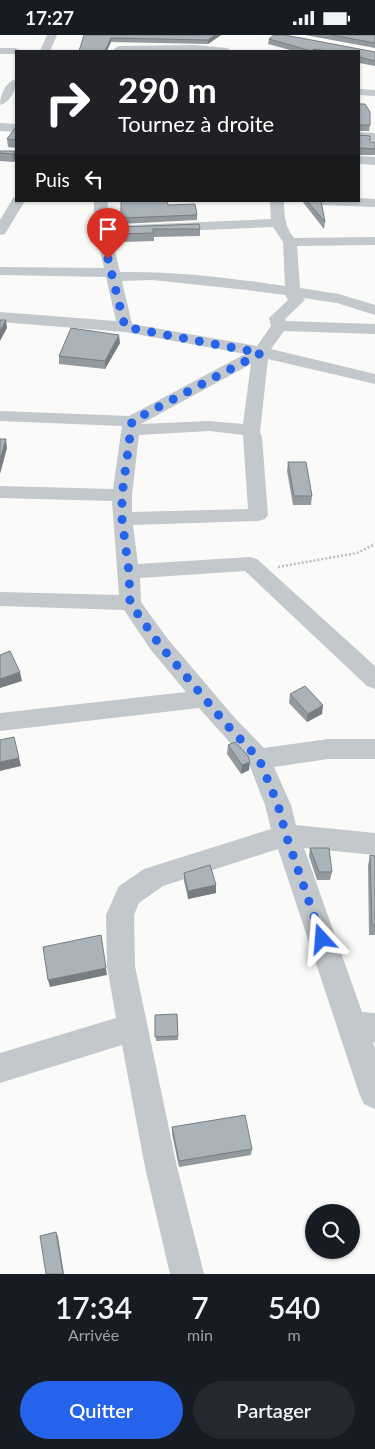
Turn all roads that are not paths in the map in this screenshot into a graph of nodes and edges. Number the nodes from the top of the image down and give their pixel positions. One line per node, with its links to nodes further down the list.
1 (52, 35): 5 (street)
2 (128, 35): 6 (street)
3 (201, 35): 4 (street)
4 (194, 48): 6 (street); 7 (street)
5 (45, 50)
6 (119, 50)
7 (213, 50)
8 (0, 51): 9 (street)
9 (15, 51)
10 (14, 79): 13 (street)
11 (360, 92): 12 (street)
12 (375, 93)
13 (3, 106)
14 (0, 127): 15 (street)
15 (15, 128)
16 (360, 137): 17 (street)
17 (375, 137)
18 (360, 160): 19 (street)
19 (375, 161)
20 (17, 202): 27 (street)
21 (102, 202): 26 (street)
22 (277, 202): 25 (street)
23 (348, 202): 24 (street)
24 (375, 203)
25 (279, 223): 26 (street); 29 (street)
26 (102, 230): 31 (street)
27 (0, 231)
28 (375, 241): 29 (street)
29 (290, 242): 32 (street)
30 (0, 271): 31 (street)
31 (112, 275): 32 (street); 36 (street)
32 (291, 293): 33 (street); 35 (street)
33 (375, 310)
34 (0, 317): 36 (street)
35 (279, 326): 37 (street); 38 (street)
36 (125, 327): 38 (street)
37 (375, 329)
38 (261, 353): 39 (street); 41 (street); 42 (street)
39 (375, 379)
40 (0, 416): 41 (street)
41 (131, 425): 42 (street); 44 (street)
42 (251, 432): 45 (street)
43 (0, 492): 44 (street)
44 (122, 495): 45 (street)
45 (122, 519): 46 (street)
46 (129, 572): 48 (street); 49 (street)
47 (0, 599): 48 (street)
48 (130, 603): 50 (street)
49 (375, 679)
50 (204, 699): 51 (street); 53 (street)
51 (0, 722)
52 (375, 749): 53 (street)
53 (259, 759): 54 (street)
54 (286, 835): 55 (street); 56 (street); 57 (street)
55 (375, 844)
56 (363, 1026): 59 (street)
57 (134, 1027): 58 (street); 60 (street)
58 (0, 1068)
59 (375, 1093)
60 (186, 1274)

